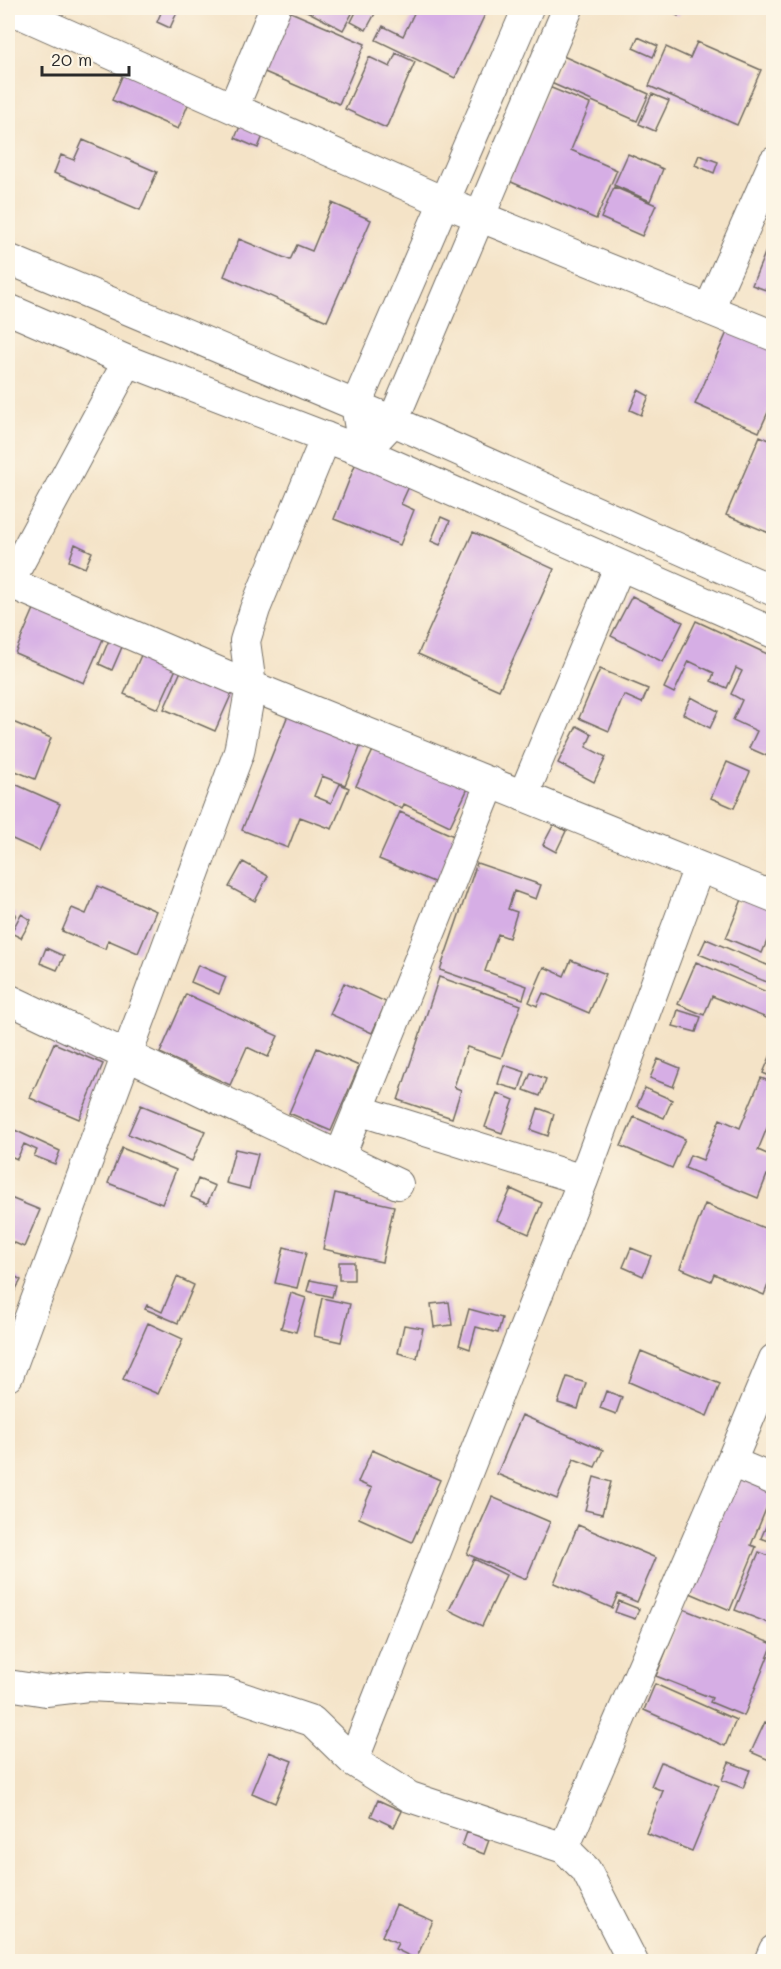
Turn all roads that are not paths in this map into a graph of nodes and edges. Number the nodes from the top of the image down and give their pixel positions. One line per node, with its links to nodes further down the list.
1 (275, 8): 5 (street)
2 (528, 8): 7 (street)
3 (568, 8): 8 (street)
4 (18, 9): 5 (street)
5 (234, 106): 7 (street)
6 (774, 162): 11 (street)
7 (444, 202): 8 (street); 14 (street)
8 (480, 217): 11 (street); 15 (street)
9 (8, 259): 14 (street)
10 (8, 309): 13 (street)
11 (709, 309): 12 (street)
12 (774, 336)
13 (128, 361): 16 (street); 19 (street)
14 (356, 405): 15 (street); 17 (street)
15 (393, 421): 17 (street); 20 (street)
16 (326, 437): 17 (street); 22 (street)
17 (364, 452): 18 (street)
18 (620, 565): 21 (street); 24 (street)
19 (8, 583): 22 (street)
20 (774, 591)
21 (774, 633)
22 (251, 686): 23 (street); 28 (street)
23 (490, 782): 24 (street); 29 (street)
24 (523, 796): 25 (street)
25 (699, 867): 26 (street); 31 (street)
26 (774, 897)
27 (8, 999): 28 (street)
28 (126, 1055): 30 (street); 34 (street)
29 (358, 1110): 30 (street); 31 (street)
30 (340, 1156): 32 (street)
31 (583, 1180): 38 (street)
32 (398, 1184)
33 (774, 1359): 35 (street)
34 (8, 1376)
35 (731, 1462): 36 (street); 39 (street)
36 (774, 1480)
37 (8, 1685): 38 (street)
38 (353, 1761): 39 (street)
39 (564, 1848): 41 (street)
40 (774, 1950): 42 (street)
41 (633, 1962)
42 (769, 1962)

